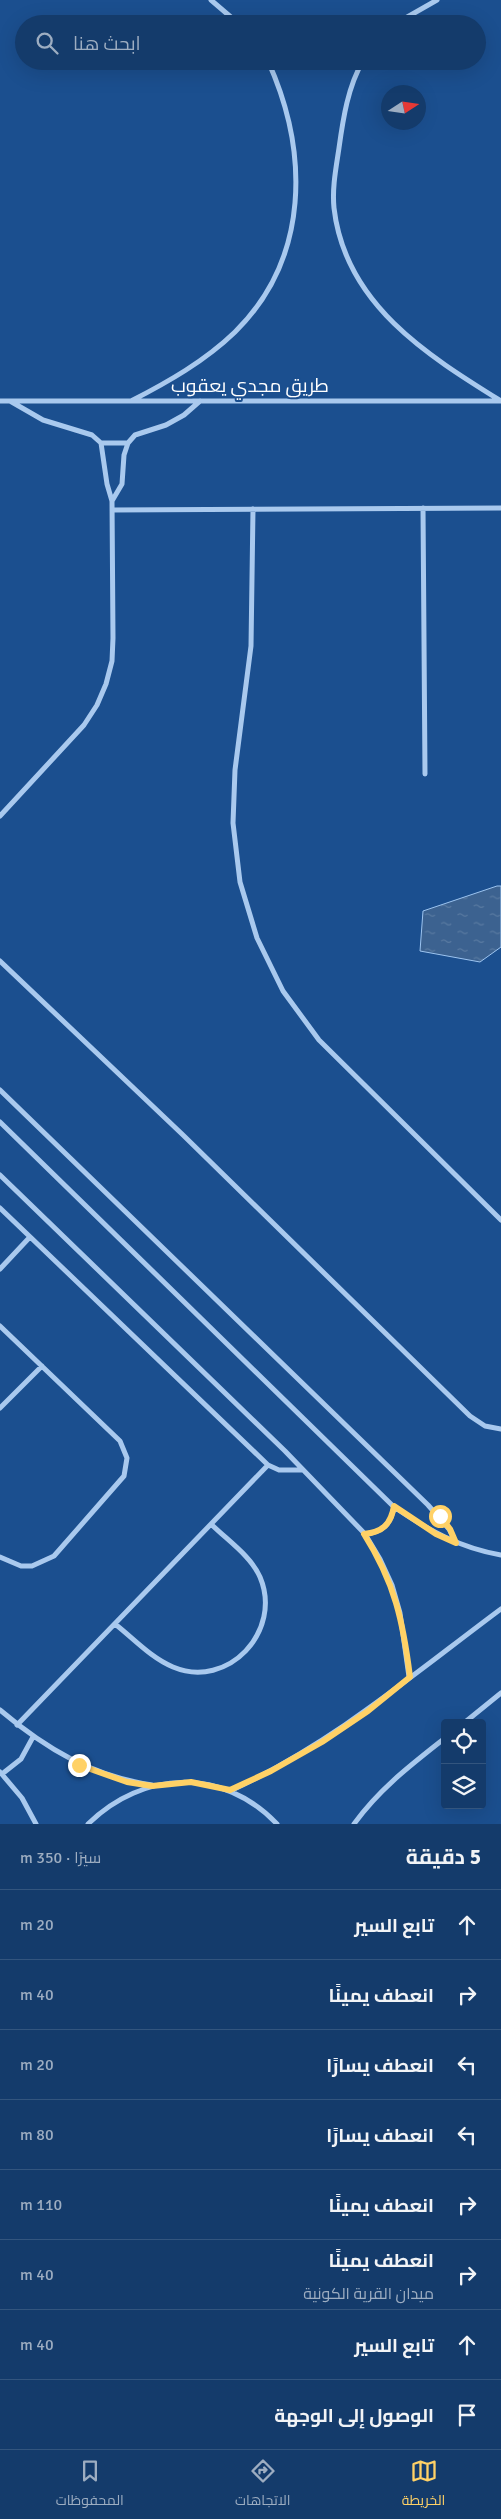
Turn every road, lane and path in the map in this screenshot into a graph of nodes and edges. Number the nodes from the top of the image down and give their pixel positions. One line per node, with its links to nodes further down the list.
1 (211, 0): 3 (street)
2 (437, 0): 4 (street)
3 (228, 15)
4 (411, 15)
5 (272, 70): 10 (street)
6 (358, 70): 9 (street)
7 (0, 401): 8 (street, طريق مجدي يعقوب)
8 (10, 401): 10 (street, طريق مجدي يعقوب); 13 (street)
9 (501, 401): 11 (street, طريق مجدي يعقوب)
10 (130, 402): 11 (street, طريق مجدي يعقوب)
11 (200, 402): 12 (street)
12 (128, 443): 13 (street); 14 (street)
13 (102, 444): 14 (street)
14 (112, 502): 18 (street)
15 (423, 508): 16 (street); 17 (street); 19 (street)
16 (501, 508)
17 (253, 509): 18 (street); 26 (street)
18 (112, 510): 20 (street)
19 (425, 774)
20 (0, 816)
21 (0, 961): 32 (street)
22 (0, 1090): 38 (street)
23 (0, 1122): 35 (street)
24 (1, 1179): 34 (street)
25 (0, 1208): 27 (street)
26 (501, 1220)
27 (30, 1238): 28 (street); 33 (street)
28 (0, 1269)
29 (0, 1326): 30 (street)
30 (42, 1366): 31 (street); 40 (street)
31 (0, 1408)
32 (501, 1429)
33 (268, 1465): 34 (street); 36 (street)
34 (303, 1470): 37 (street)
35 (394, 1506): 37 (street); 38 (street)
36 (211, 1524): 42 (street); 42 (street)
37 (364, 1534): 43 (street)
38 (456, 1543): 39 (street)
39 (501, 1556)
40 (0, 1557)
41 (501, 1609): 43 (street)
42 (115, 1624): 47 (street)
43 (410, 1677): 52 (street)
44 (501, 1693): 46 (street)
45 (0, 1710): 47 (street)
46 (469, 1719)
47 (17, 1725): 48 (street)
48 (33, 1737): 50 (street); 51 (street)
49 (441, 1741): 56 (street)
50 (1, 1773): 53 (street)
51 (152, 1786): 52 (street); 54 (street)
52 (230, 1790): 55 (street)
53 (36, 1824)
54 (88, 1824)
55 (277, 1824)
56 (354, 1824)

